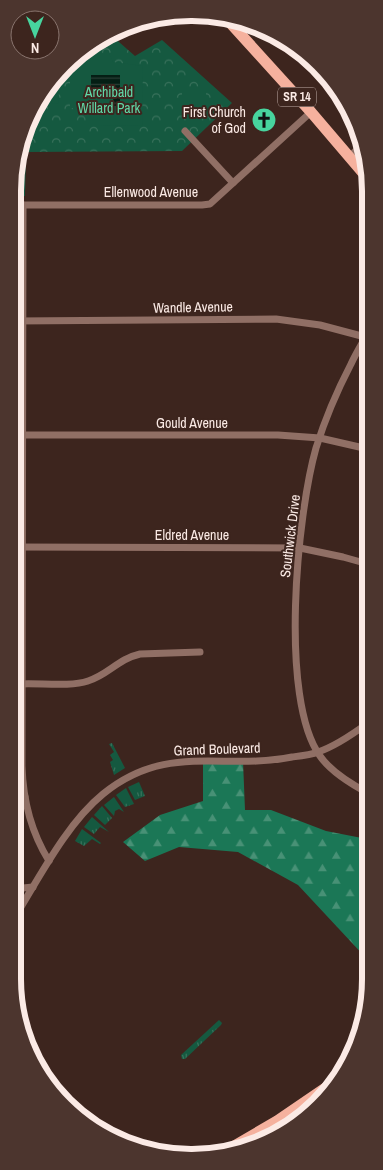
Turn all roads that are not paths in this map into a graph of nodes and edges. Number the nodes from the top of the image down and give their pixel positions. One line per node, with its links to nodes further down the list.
1 (240, 28): 2 (main road, SR 14)
2 (311, 112): 5 (main road, SR 14); 7 (street, Ellenwood Avenue)
3 (185, 131): 7 (street)
4 (357, 150): 5 (street)
5 (349, 157): 6 (main road, SR 14)
6 (360, 170)
7 (233, 183): 8 (street, Ellenwood Avenue)
8 (21, 205)
9 (21, 321): 10 (street, Wandle Avenue)
10 (362, 334)
11 (362, 345): 13 (street, Southwick Drive)
12 (21, 435): 13 (street, Gould Avenue)
13 (320, 438): 14 (street, Gould Avenue); 17 (street, Southwick Drive)
14 (362, 448)
15 (21, 519): 16 (street)
16 (22, 547): 17 (street, Eldred Avenue); 20 (street)
17 (300, 548): 18 (street, Eldred Avenue); 22 (street, Southwick Drive)
18 (362, 562)
19 (200, 652): 20 (street)
20 (21, 684): 25 (street)
21 (362, 727): 22 (street, Grand Boulevard)
22 (318, 752): 23 (street, Southwick Drive); 26 (street, Grand Boulevard)
23 (362, 789)
24 (21, 797): 25 (street)
25 (25, 797): 26 (street)
26 (49, 861): 27 (street, Grand Boulevard)
27 (33, 887): 28 (street); 29 (street, Grand Boulevard)
28 (21, 888)
29 (21, 907)
30 (316, 1094): 31 (main road)
31 (243, 1141)

